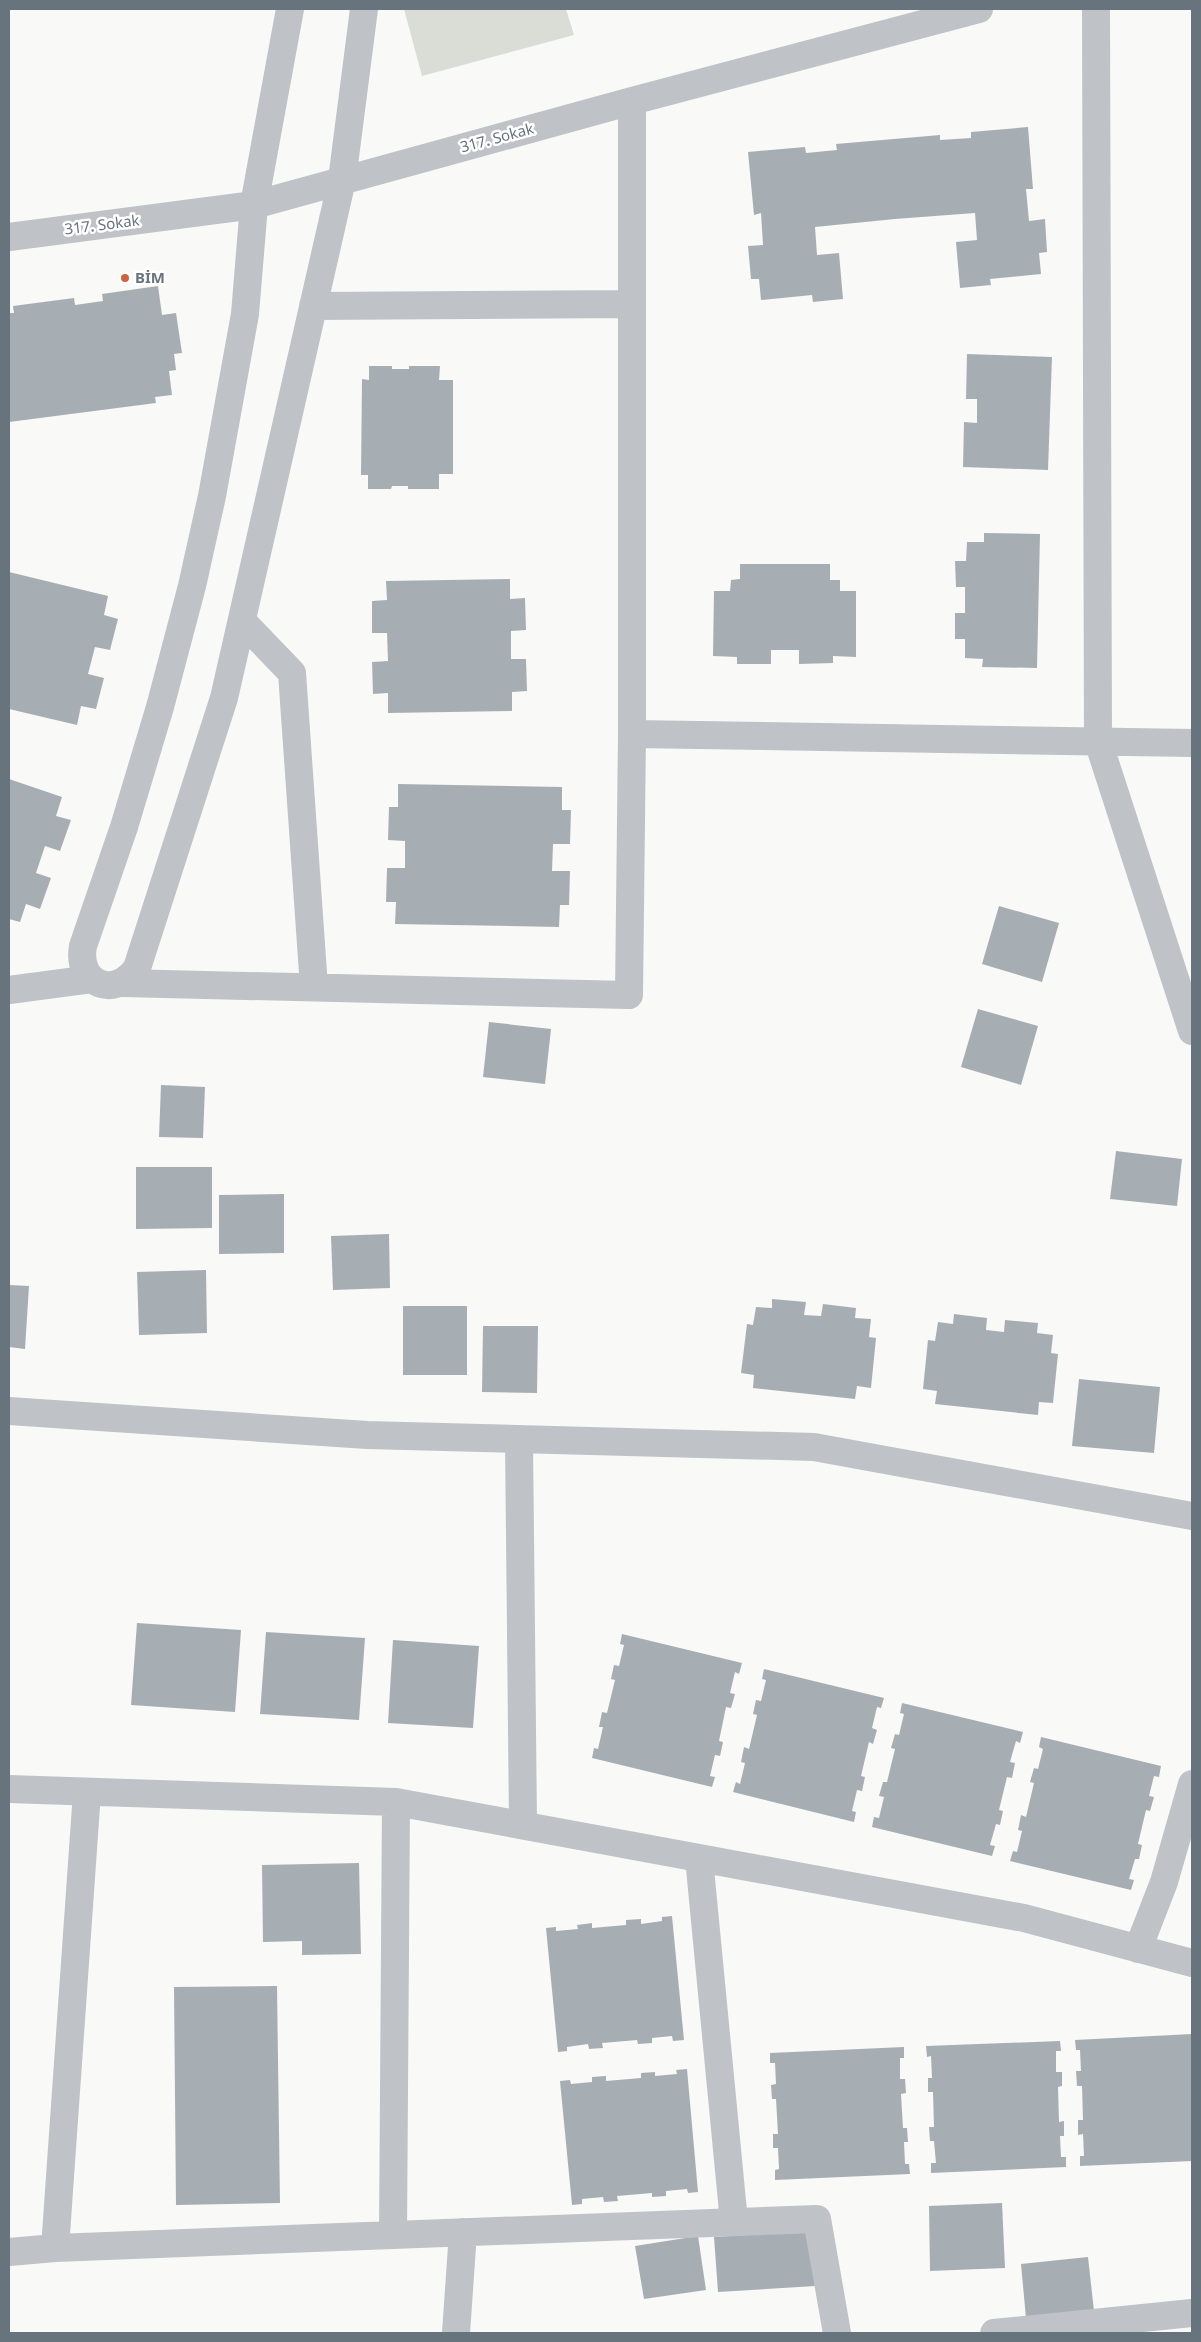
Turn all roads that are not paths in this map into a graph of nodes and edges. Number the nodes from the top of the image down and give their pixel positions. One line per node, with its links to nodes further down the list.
1 (290, 9): 7 (street)
2 (364, 9): 6 (street)
3 (979, 9): 5 (street, 317. Sokak)
4 (1096, 9): 13 (street)
5 (632, 101): 6 (street, 317. Sokak); 9 (street)
6 (342, 180): 7 (street, 317. Sokak); 10 (street)
7 (254, 205): 8 (street, 317. Sokak); 15 (street)
8 (9, 237)
9 (632, 304): 10 (street); 12 (street)
10 (313, 306): 11 (street)
11 (242, 621): 16 (street); 17 (street)
12 (632, 734): 13 (street); 17 (street)
13 (1098, 741): 14 (street); 19 (street)
14 (1192, 743)
15 (92, 979): 16 (street); 18 (street)
16 (123, 983): 17 (street)
17 (314, 987)
18 (9, 990)
19 (1192, 1031)
20 (9, 1411): 21 (street)
21 (519, 1439): 22 (street); 27 (street)
22 (1192, 1516)
23 (1192, 1784): 29 (street)
24 (9, 1789): 25 (street)
25 (87, 1792): 26 (street); 34 (street)
26 (396, 1802): 27 (street); 33 (street)
27 (523, 1826): 28 (street)
28 (699, 1858): 29 (street); 31 (street)
29 (1138, 1949): 30 (street)
30 (1192, 1963)
31 (734, 2222): 32 (street); 38 (street)
32 (463, 2232): 33 (street); 37 (street)
33 (394, 2234): 34 (street)
34 (56, 2248): 35 (street)
35 (9, 2252)
36 (1192, 2313): 39 (street)
37 (456, 2333)
38 (837, 2333)
39 (994, 2333)

